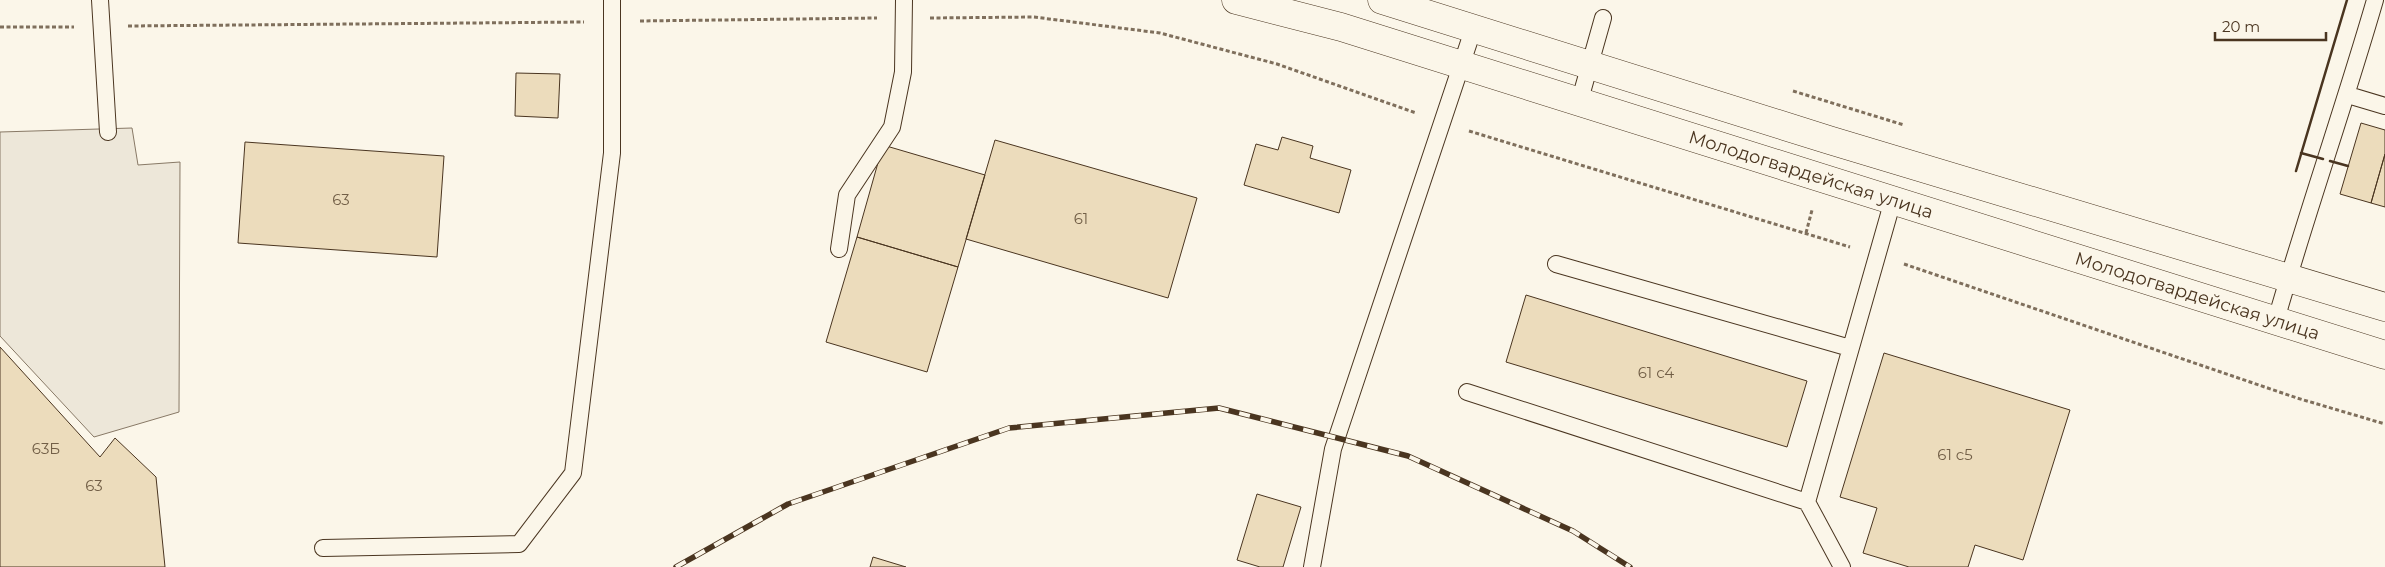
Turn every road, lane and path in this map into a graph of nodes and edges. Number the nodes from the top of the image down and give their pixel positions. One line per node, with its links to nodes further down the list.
1 (100, 0): 10 (lane)
2 (612, 0): 9 (lane)
3 (904, 0): 7 (lane)
4 (1236, 0): 14 (main road, Молодогвардейская улица)
5 (1382, 0): 12 (main road)
6 (2375, 0): 15 (lane)
7 (904, 18): 9 (path); 18 (path); 21 (lane)
8 (1603, 18): 13 (lane)
9 (612, 22): 10 (path); 32 (lane)
10 (102, 26): 11 (path); 19 (lane)
11 (0, 27)
12 (1474, 27): 13 (main road); 14 (lane)
13 (1590, 64): 16 (lane); 24 (main road)
14 (1461, 66): 16 (main road, Молодогвардейская улица); 18 (lane)
15 (2348, 95): 17 (lane); 24 (lane)
16 (1579, 102): 20 (main road, Молодогвардейская улица)
17 (2385, 106)
18 (1443, 123): 22 (path); 33 (lane)
19 (108, 132)
20 (1893, 200): 22 (lane); 26 (main road, Молодогвардейская улица)
21 (839, 249)
22 (1877, 255): 27 (lane); 30 (path)
23 (1556, 264): 27 (lane)
24 (2288, 278): 25 (main road); 26 (lane)
25 (2385, 307)
26 (2276, 320): 28 (main road, Молодогвардейская улица)
27 (1850, 348): 31 (lane)
28 (2385, 355)
29 (1467, 392): 31 (lane)
30 (2385, 424)
31 (1807, 502): 34 (lane)
32 (323, 548)
33 (1312, 567)
34 (1842, 567)

